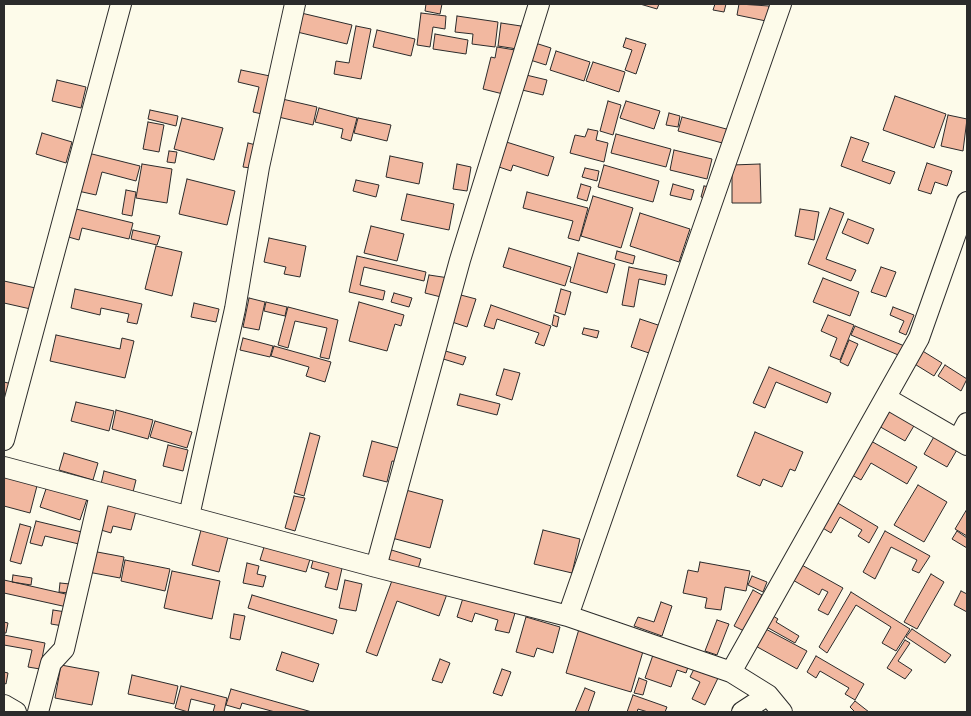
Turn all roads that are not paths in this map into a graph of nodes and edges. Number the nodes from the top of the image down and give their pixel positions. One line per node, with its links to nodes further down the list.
1 (121, 4): 8 (street)
2 (295, 4): 11 (street)
3 (539, 4): 12 (street)
4 (781, 4): 13 (street)
5 (967, 202): 6 (street)
6 (886, 398): 7 (street); 14 (street)
7 (964, 436)
8 (4, 440)
9 (4, 467): 10 (street)
10 (100, 494): 11 (street); 18 (street)
11 (189, 516): 12 (street)
12 (376, 567): 13 (street)
13 (568, 616): 14 (street)
14 (731, 672): 15 (street)
15 (768, 695): 19 (street); 20 (street)
16 (4, 705): 17 (street)
17 (16, 712)
18 (38, 712)
19 (742, 712)
20 (782, 712)

